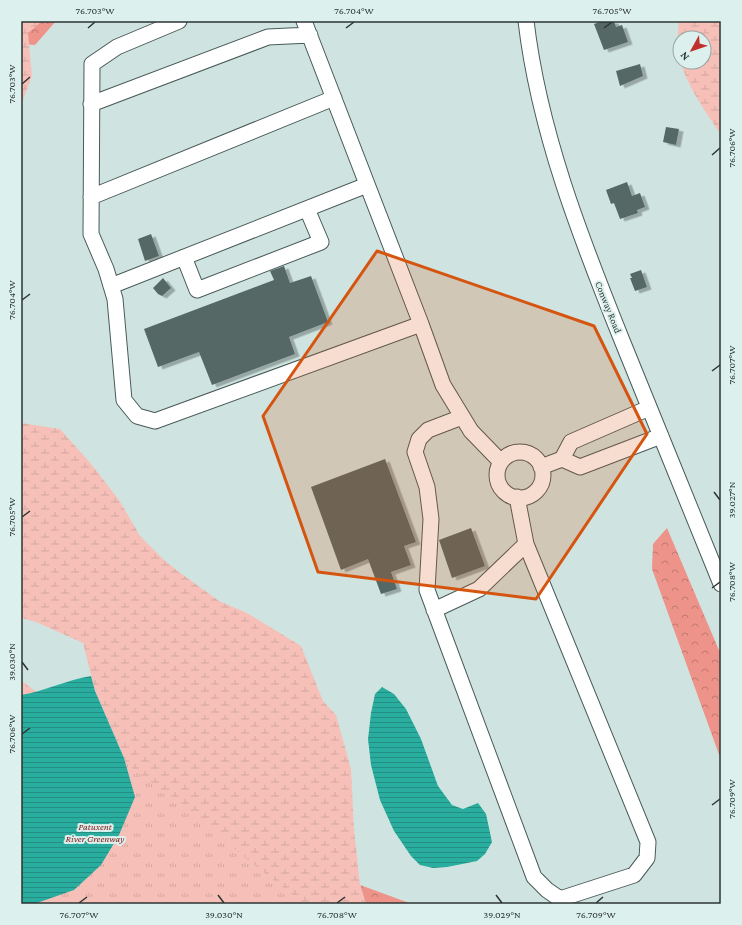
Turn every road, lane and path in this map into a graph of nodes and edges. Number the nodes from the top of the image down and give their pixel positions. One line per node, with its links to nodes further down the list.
1 (179, 21): 6 (street)
2 (304, 21): 4 (street)
3 (526, 21): 13 (street, Conway Road)
4 (310, 35): 5 (street); 6 (street)
5 (334, 98): 7 (street); 8 (street)
6 (91, 104): 8 (street)
7 (367, 185): 9 (street); 12 (street)
8 (91, 197): 11 (street)
9 (307, 209): 10 (street); 10 (street)
10 (184, 257): 11 (street)
11 (111, 286): 12 (street)
12 (421, 324): 14 (street)
13 (649, 408): 15 (street, Conway Road); 16 (street)
14 (462, 417): 17 (street); 22 (street)
15 (661, 436): 16 (street); 21 (street, Conway Road)
16 (562, 459): 18 (street)
17 (501, 462): 18 (street); 19 (street)
18 (541, 467): 19 (street)
19 (517, 497): 20 (street)
20 (526, 544): 22 (street); 22 (street)
21 (721, 584)
22 (434, 610)

